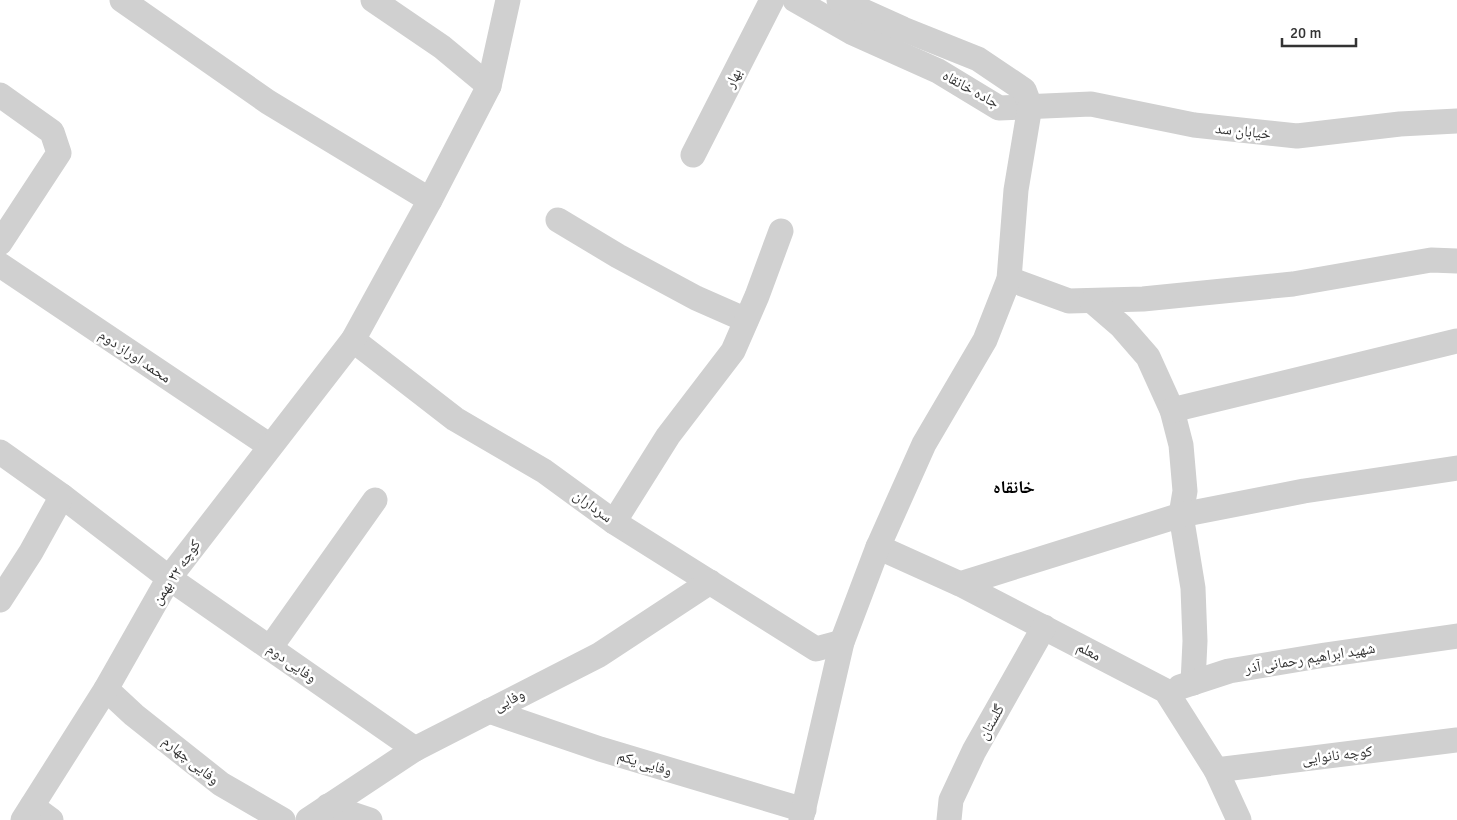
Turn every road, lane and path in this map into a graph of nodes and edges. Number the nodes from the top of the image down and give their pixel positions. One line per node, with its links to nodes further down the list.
1 (122, 0): 12 (street)
2 (373, 0): 7 (street)
3 (508, 0): 7 (street, کوچه ۲۲ بهمن)
4 (772, 0): 11 (street, بهار)
5 (795, 0): 9 (street, جاده خانقاه)
6 (839, 0): 9 (street, جاده خانقاه)
7 (489, 86): 12 (street, کوچه ۲۲ بهمن)
8 (0, 95): 15 (street)
9 (1030, 106): 10 (street, خیابان سد); 18 (street)
10 (1457, 121)
11 (693, 155)
12 (430, 200): 21 (street, کوچه ۲۲ بهمن)
13 (558, 220): 20 (street)
14 (781, 231): 20 (street)
15 (0, 243)
16 (1457, 261): 19 (street)
17 (0, 265): 24 (street, محمد اوراز دوم)
18 (1009, 279): 19 (street); 31 (street)
19 (1092, 301): 23 (street)
20 (746, 320): 30 (street)
21 (353, 340): 24 (street, کوچه ۲۲ بهمن); 30 (street, سرداران)
22 (1457, 341): 23 (street)
23 (1172, 410): 29 (street)
24 (270, 446): 32 (street, کوچه ۲۲ بهمن)
25 (0, 452): 27 (street, وفایی دوم)
26 (1457, 468): 29 (street)
27 (62, 496): 32 (street, وفایی دوم); 35 (street)
28 (375, 500): 39 (street)
29 (1181, 515): 34 (street); 40 (street)
30 (614, 522): 33 (street, سرداران)
31 (878, 547): 34 (street, معلم); 38 (street)
32 (169, 578): 39 (street, وفایی دوم); 41 (street, کوچه ۲۲ بهمن)
33 (710, 582): 38 (street, سرداران); 43 (street, وفایی)
34 (960, 584): 36 (street, معلم)
35 (0, 600)
36 (1044, 627): 42 (street, معلم); 52 (street, گلستان)
37 (1457, 636): 40 (street, شهید ابراهیم رحمانی آذر)
38 (842, 642): 49 (street)
39 (270, 648): 45 (street, وفایی دوم)
40 (1193, 683): 42 (street, شهید ابراهیم رحمانی آذر)
41 (106, 689): 48 (street, کوچه ۲۲ بهمن); 50 (street, وفایی چهارم)
42 (1166, 691): 46 (street, معلم)
43 (488, 711): 45 (street, وفایی); 49 (street, وفایی یکم)
44 (1457, 740): 46 (street, کوچه نانوایی)
45 (415, 748): 47 (street, وفایی)
46 (1216, 770): 53 (street, معلم)
47 (318, 813): 51 (street)
48 (35, 815)
49 (802, 815)
50 (283, 820)
51 (370, 820)
52 (949, 820)
53 (1239, 820)

